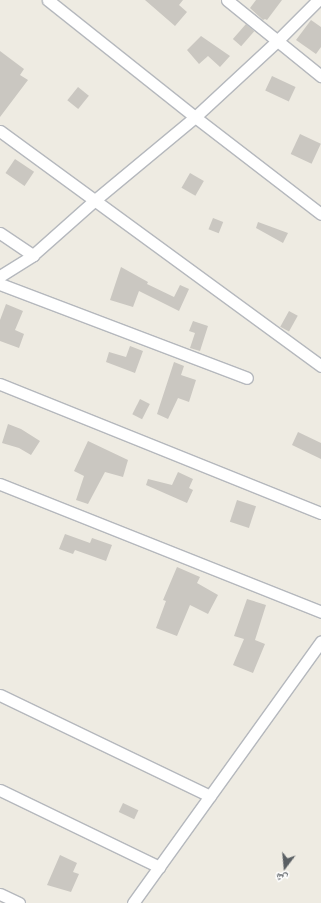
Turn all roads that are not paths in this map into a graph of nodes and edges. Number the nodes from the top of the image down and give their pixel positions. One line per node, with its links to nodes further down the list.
1 (48, 0): 6 (street)
2 (228, 0): 4 (street)
3 (318, 0): 4 (street)
4 (277, 41): 5 (street); 6 (street)
5 (321, 76)
6 (195, 117): 8 (street); 9 (street)
7 (0, 131): 8 (street)
8 (95, 200): 11 (street); 14 (street)
9 (321, 214)
10 (0, 233): 11 (street)
11 (33, 255): 12 (street)
12 (0, 276)
13 (0, 284): 15 (street)
14 (320, 364)
15 (247, 378)
16 (0, 384): 18 (street)
17 (0, 484): 19 (street)
18 (321, 513)
19 (321, 612)
20 (321, 641): 23 (street)
21 (0, 695): 23 (street)
22 (0, 790): 24 (street)
23 (210, 796): 24 (street)
24 (159, 867): 27 (street)
25 (0, 894): 26 (street)
26 (19, 903)
27 (133, 903)

